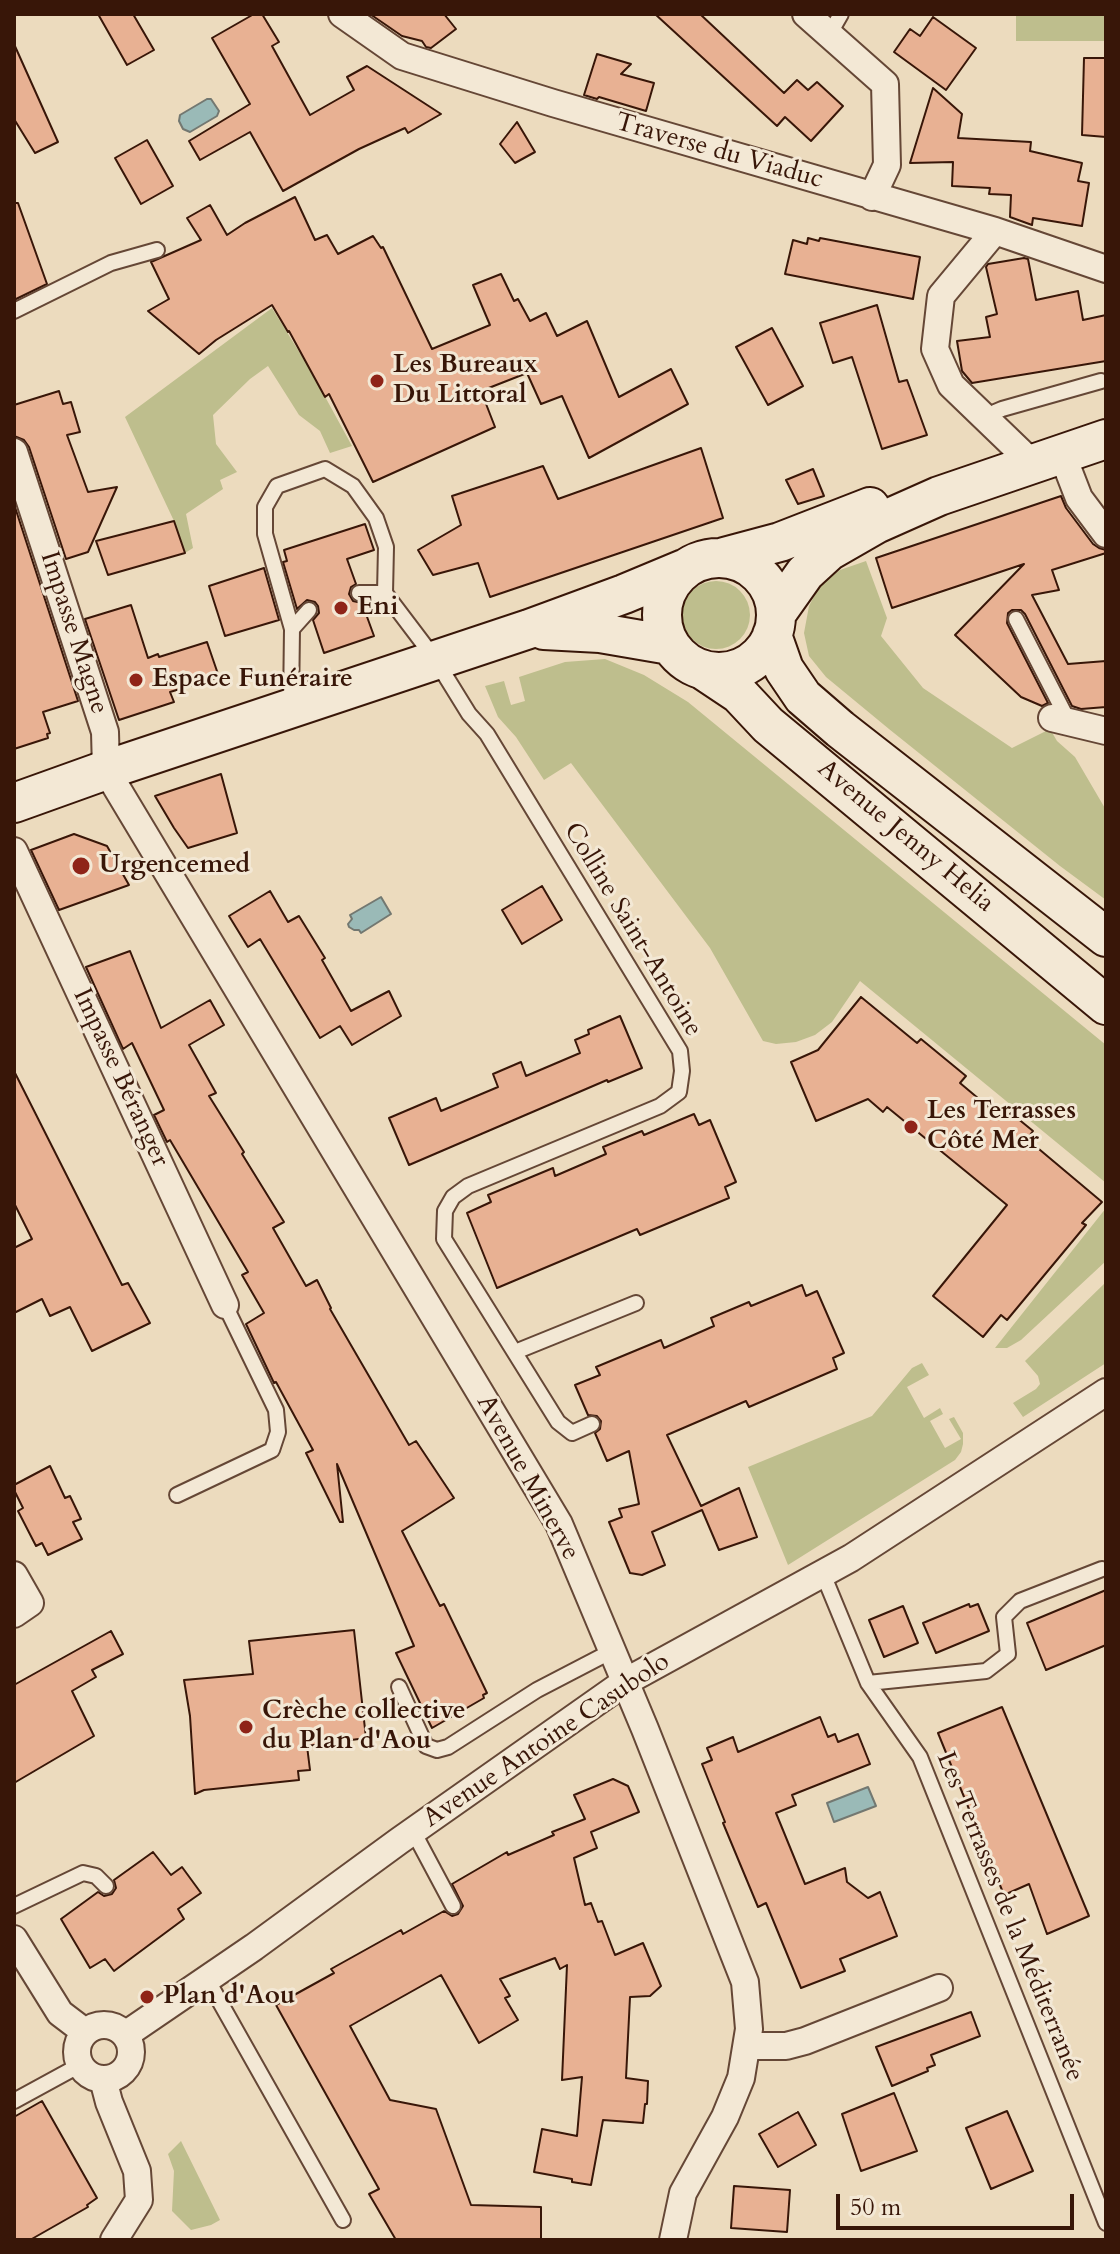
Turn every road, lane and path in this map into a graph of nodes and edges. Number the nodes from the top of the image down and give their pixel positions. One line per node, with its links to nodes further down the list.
1 (342, 14): 4 (street, Traverse du Viaduc)
2 (806, 14): 3 (street)
3 (835, 24): 4 (street)
4 (872, 197): 5 (street, Traverse du Viaduc)
5 (995, 231): 7 (street, Traverse du Viaduc); 10 (street)
6 (157, 250): 8 (lane)
7 (1106, 269)
8 (14, 311)
9 (1101, 381): 10 (lane)
10 (988, 421): 13 (street)
11 (1106, 439): 13 (street)
12 (14, 452): 31 (street, Impasse Magne)
13 (1047, 459): 14 (street); 15 (street)
14 (939, 496): 16 (street); 22 (street)
15 (1106, 534)
16 (724, 557): 17 (street); 22 (street)
17 (684, 569): 24 (street); 25 (street)
18 (359, 593): 19 (lane)
19 (385, 593): 23 (lane); 26 (lane)
20 (309, 610): 23 (lane)
21 (1016, 619): 29 (lane)
22 (774, 625): 27 (street); 34 (street, Avenue Jenny Helia)
23 (292, 629): 28 (lane)
24 (529, 629): 25 (street); 26 (street)
25 (670, 645): 27 (street)
26 (435, 659): 28 (street); 38 (lane, Colline Saint-Antoine)
27 (703, 670): 35 (street, Avenue Jenny Helia)
28 (291, 708): 31 (street)
29 (1061, 720): 30 (street)
30 (1106, 731)
31 (106, 770): 32 (street); 46 (street, Avenue Minerve)
32 (14, 803)
33 (14, 851): 37 (street, Impasse Béranger)
34 (1106, 937)
35 (1106, 1005)
36 (636, 1303): 38 (lane)
37 (225, 1305): 41 (lane)
38 (515, 1352): 40 (lane, Colline Saint-Antoine)
39 (1106, 1392): 43 (street, Avenue Antoine Casubolo)
40 (592, 1424)
41 (177, 1495)
42 (1102, 1569): 48 (lane)
43 (823, 1574): 47 (street, Avenue Antoine Casubolo); 48 (lane, Les Terrasses de la Méditerranée)
44 (14, 1575): 45 (street)
45 (14, 1614)
46 (612, 1651): 47 (street, Avenue Minerve); 49 (lane)
47 (625, 1682): 50 (street, Avenue Antoine Casubolo); 59 (street, Avenue Minerve)
48 (868, 1683): 63 (lane, Les Terrasses de la Méditerranée)
49 (399, 1687)
50 (413, 1831): 53 (lane); 55 (street, Avenue Antoine Casubolo)
51 (106, 1886): 52 (lane)
52 (14, 1906)
53 (453, 1906)
54 (14, 1939): 57 (street)
55 (207, 1979): 58 (street, Avenue Antoine Casubolo); 62 (lane)
56 (939, 1988): 59 (street)
57 (85, 2032): 58 (street); 60 (street)
58 (125, 2035): 60 (street)
59 (748, 2046): 65 (street, Avenue Minerve)
60 (92, 2072): 61 (lane); 64 (street)
61 (14, 2101)
62 (343, 2220)
63 (1106, 2223)
64 (114, 2240)
65 (673, 2240)

